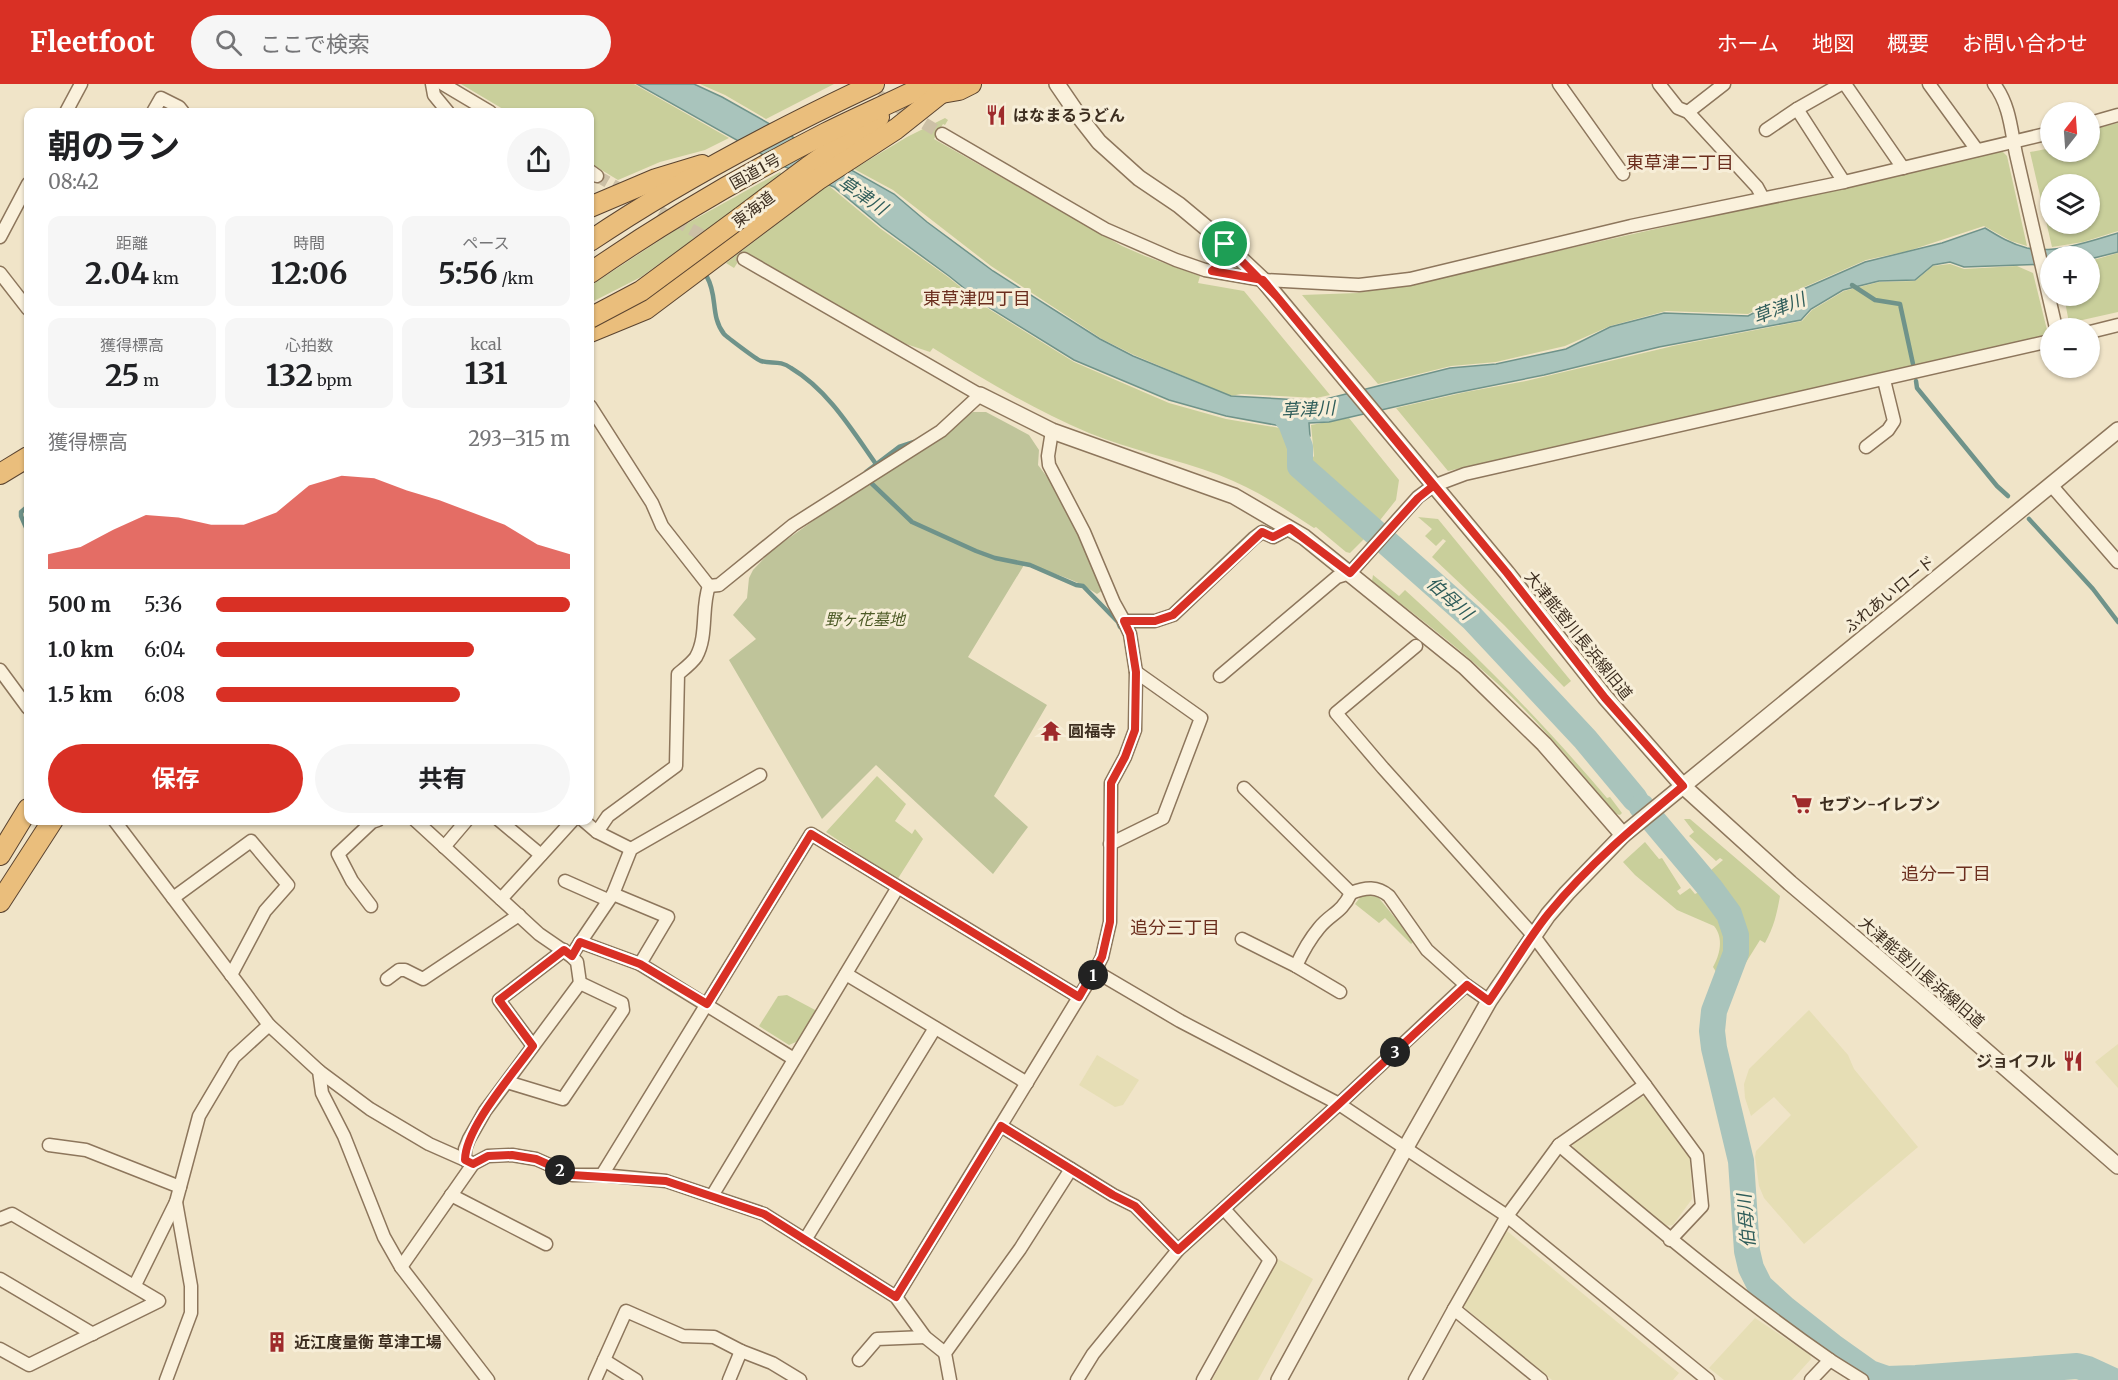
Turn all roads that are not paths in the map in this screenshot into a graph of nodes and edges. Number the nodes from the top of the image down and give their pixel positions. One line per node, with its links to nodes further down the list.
1 (81, 84): 14 (street)
2 (432, 84): 17 (street)
3 (443, 84): 18 (street)
4 (874, 84): 29 (highway)
5 (972, 84): 13 (highway)
6 (1058, 84): 38 (street, 大津能登川長浜線旧道)
7 (1559, 84): 31 (street)
8 (1659, 84): 20 (street)
9 (1724, 84): 20 (street)
10 (1843, 84): 19 (street); 30 (street)
11 (1929, 84): 28 (street)
12 (1994, 84): 27 (street)
13 (933, 89): 21 (highway, 東海道); 48 (highway)
14 (68, 108)
15 (155, 108): 16 (street)
16 (180, 108)
17 (445, 108)
18 (483, 108)
19 (1797, 109): 24 (street); 32 (street)
20 (1688, 112): 34 (street)
21 (874, 114): 40 (highway, 国道1号); 45 (highway, 東海道, bridge)
22 (2118, 115): 23 (street)
23 (2100, 120)
24 (1766, 130)
25 (942, 134): 41 (street)
26 (2040, 137): 27 (street)
27 (2015, 148): 28 (street); 46 (street)
28 (1977, 150): 30 (street)
29 (725, 160): 35 (highway); 37 (highway)
30 (1903, 168): 32 (street)
31 (1623, 174)
32 (1844, 182): 34 (street)
33 (24, 192): 36 (street)
34 (1763, 198): 43 (street)
35 (594, 205)
36 (0, 237)
37 (594, 238)
38 (1225, 244): 41 (street); 43 (street, 大津能登川長浜線旧道)
39 (744, 259): 52 (street)
40 (594, 270)
41 (1212, 271): 43 (street)
42 (0, 273): 44 (street)
43 (1263, 280): 62 (street, 大津能登川長浜線旧道)
44 (24, 304)
45 (594, 316)
46 (2054, 318)
47 (2118, 325): 49 (street)
48 (594, 330)
49 (2100, 330)
50 (2040, 343): 51 (street)
51 (1884, 380): 56 (street); 62 (street)
52 (980, 395): 55 (street); 66 (street)
53 (594, 412): 66 (street)
54 (2118, 429): 61 (street, ふれあいロード)
55 (1052, 431): 63 (street); 67 (street)
56 (1866, 447)
57 (24, 459): 59 (highway)
58 (24, 471): 60 (highway)
59 (0, 474)
60 (0, 479)
61 (2051, 485): 64 (street); 74 (street, ふれあいロード)
62 (1433, 486): 65 (street); 74 (street, 大津能登川長浜線旧道)
63 (1290, 528): 65 (street); 67 (street)
64 (2118, 562)
65 (1350, 573): 71 (street); 86 (street)
66 (709, 586): 85 (street)
67 (1124, 621): 70 (street)
68 (1416, 646): 101 (street)
69 (0, 670): 72 (street)
70 (1136, 672): 87 (street); 87 (street)
71 (1221, 676)
72 (24, 703)
73 (760, 775): 89 (street)
74 (1683, 786): 86 (street, ふれあいロード); 131 (street, 大津能登川長浜線旧道)
75 (1244, 788): 94 (street)
76 (24, 816): 90 (highway)
77 (50, 825): 98 (highway)
78 (118, 825): 96 (street)
79 (369, 825): 99 (street)
80 (421, 825): 88 (street)
81 (462, 825): 88 (street)
82 (505, 825): 91 (street)
83 (568, 825): 91 (street)
84 (589, 825): 85 (street)
85 (597, 832): 89 (street)
86 (1627, 832): 101 (street, ふれあいロード)
87 (1110, 844): 107 (street)
88 (444, 846): 97 (street)
89 (631, 849): 95 (street)
90 (0, 855)
91 (540, 855): 97 (street)
92 (565, 881): 95 (street)
93 (898, 887): 108 (street); 114 (street); 116 (street)
94 (1351, 893): 106 (street); 112 (street)
95 (610, 897): 103 (street); 105 (street)
96 (173, 898): 109 (street); 109 (street)
97 (501, 899): 100 (street)
98 (0, 902)
99 (371, 906)
100 (519, 915): 104 (street); 110 (street)
101 (1533, 935): 115 (street, ふれあいロード); 124 (street)
102 (1242, 939): 106 (street)
103 (580, 942): 104 (street); 105 (street)
104 (568, 953): 111 (street); 119 (street)
105 (640, 964): 116 (street)
106 (1296, 966): 113 (street)
107 (1095, 970): 114 (street); 125 (street)
108 (846, 974): 118 (street); 120 (street)
109 (231, 975): 117 (street)
110 (387, 979)
111 (580, 983): 119 (street); 122 (street)
112 (1467, 985): 115 (street); 125 (street)
113 (1340, 992)
114 (1079, 997): 123 (street)
115 (1489, 1001): 129 (street, ふれあいロード)
116 (707, 1004): 120 (street); 133 (street)
117 (270, 1025): 121 (street); 134 (street)
118 (935, 1028): 123 (street); 141 (street)
119 (533, 1046): 122 (street)
120 (794, 1059): 136 (street)
121 (319, 1071): 130 (street); 145 (street)
122 (507, 1082): 130 (street)
123 (1027, 1083): 126 (street)
124 (1645, 1085): 128 (street); 142 (street)
125 (1339, 1104): 129 (street); 138 (street)
126 (1001, 1126): 132 (street); 148 (street)
127 (49, 1145): 134 (street)
128 (1559, 1145): 139 (street); 142 (street)
129 (1405, 1149): 139 (street); 167 (street, ふれあいロード)
130 (469, 1162): 133 (street); 135 (street)
131 (2118, 1166)
132 (1071, 1169): 144 (street); 154 (street)
133 (602, 1175): 136 (street)
134 (180, 1186): 137 (street)
135 (451, 1196): 143 (street); 145 (street)
136 (712, 1196): 141 (street)
137 (176, 1202): 147 (street); 158 (street)
138 (1224, 1209): 144 (street); 166 (street)
139 (1507, 1216): 149 (street); 170 (street)
140 (0, 1219): 147 (street)
141 (805, 1240): 148 (street)
142 (1670, 1240): 157 (street)
143 (546, 1244)
144 (1178, 1250): 165 (street)
145 (401, 1267): 159 (street)
146 (0, 1280): 150 (street)
147 (135, 1285): 150 (street)
148 (896, 1297): 151 (street)
149 (1454, 1309): 168 (street); 169 (street)
150 (93, 1334): 152 (street)
151 (925, 1337): 154 (street); 156 (street)
152 (0, 1349)
153 (741, 1351): 155 (street); 162 (street); 163 (street)
154 (945, 1353): 164 (street)
155 (604, 1360): 160 (street); 161 (street)
156 (859, 1360)
157 (1830, 1360): 171 (street); 172 (street)
158 (166, 1380)
159 (488, 1380)
160 (595, 1380)
161 (636, 1380)
162 (729, 1380)
163 (800, 1380)
164 (950, 1380)
165 (1077, 1380)
166 (1203, 1380)
167 (1279, 1380)
168 (1415, 1380)
169 (1541, 1380)
170 (1708, 1380)
171 (1810, 1380)
172 (1862, 1380)

